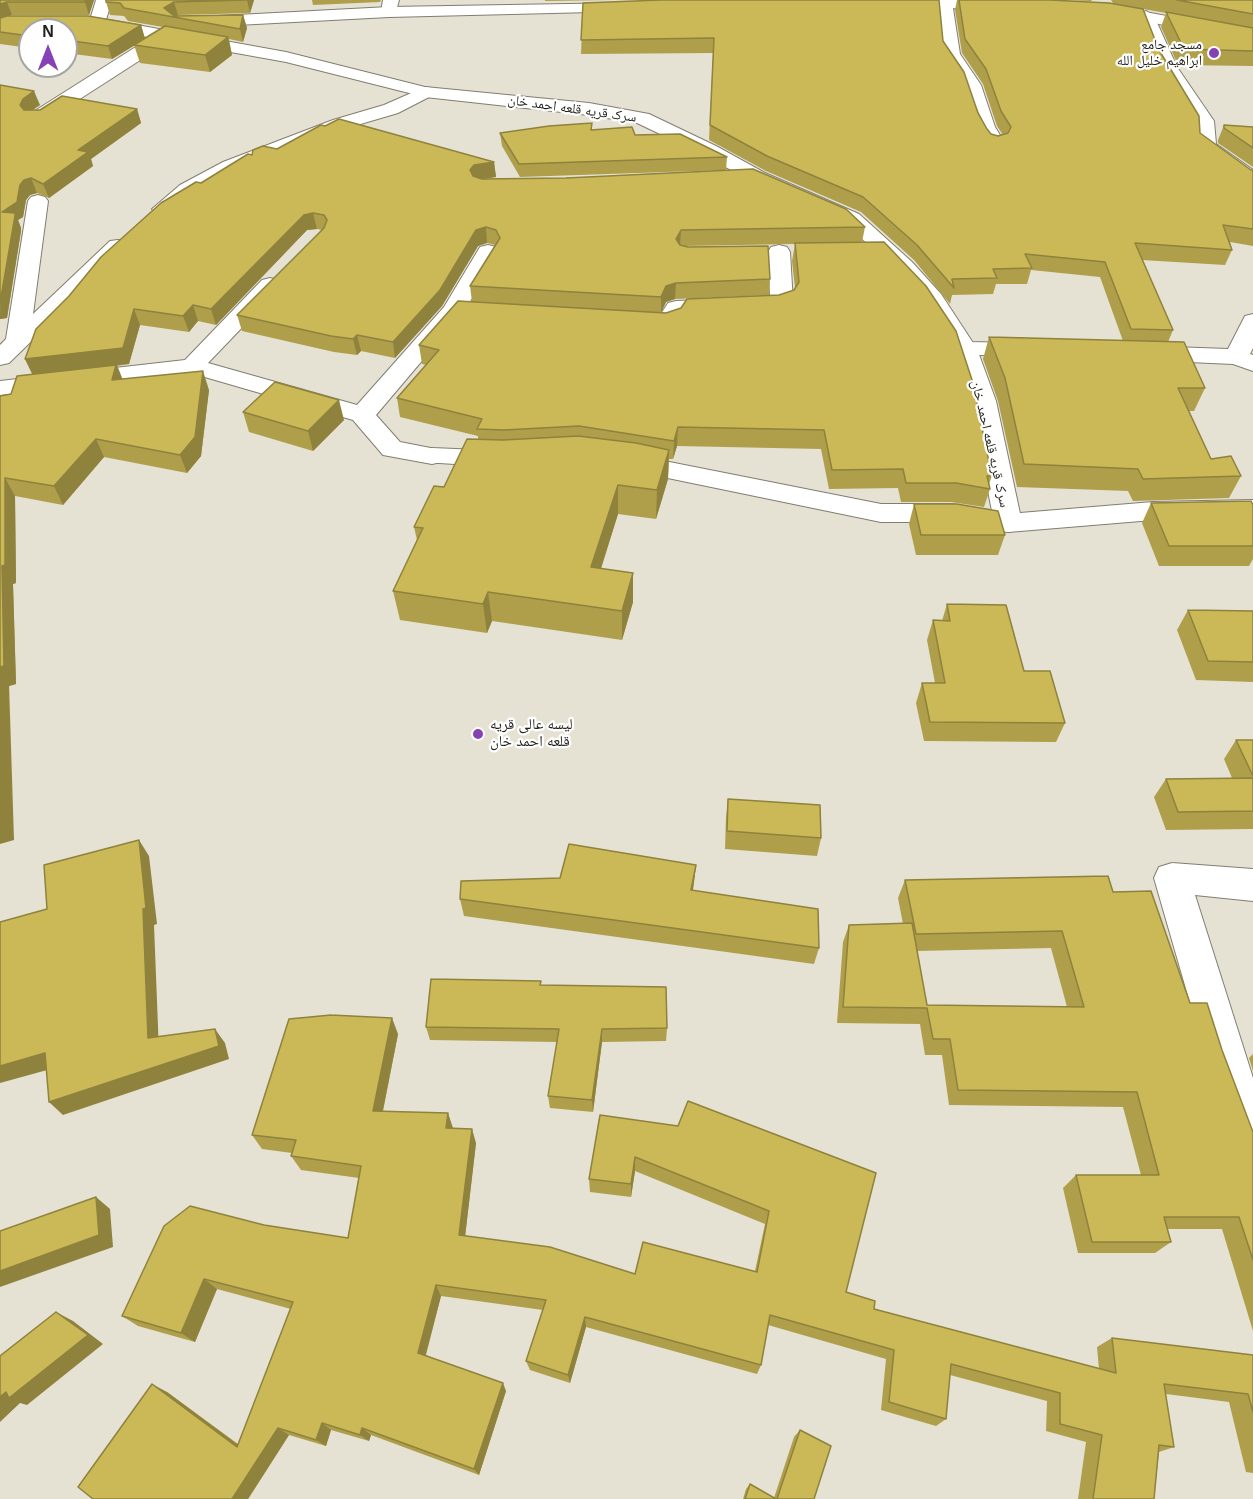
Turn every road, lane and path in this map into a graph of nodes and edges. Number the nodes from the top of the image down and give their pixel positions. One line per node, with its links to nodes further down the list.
1 (104, 0): 10 (street)
2 (875, 1): 3 (street)
3 (944, 2): 5 (street); 15 (street)
4 (1103, 4): 8 (street); 9 (street)
5 (1013, 5)
6 (390, 6): 7 (street); 10 (street)
7 (647, 8)
8 (1082, 8)
9 (1146, 15): 12 (street); 18 (street)
10 (86, 22): 11 (street, سرک قریه قلعه احمد خان)
11 (167, 35): 13 (street, سرک قریه قلعه احمد خان); 14 (street)
12 (1253, 37)
13 (425, 92): 16 (street, سرک قریه قلعه احمد خان); 29 (street)
14 (37, 118)
15 (995, 142)
16 (758, 177): 17 (street); 21 (street, سرک قریه قلعه احمد خان)
17 (722, 178)
18 (1253, 179)
19 (38, 201): 29 (street)
20 (855, 251): 21 (street)
21 (888, 251): 30 (street, سرک قریه قلعه احمد خان)
22 (488, 252): 25 (street)
23 (779, 252): 27 (street)
24 (283, 272): 35 (street)
25 (453, 310): 26 (street); 37 (street)
26 (477, 311)
27 (618, 319)
28 (1253, 321): 34 (street)
29 (18, 339): 33 (street)
30 (965, 349): 31 (street); 41 (street, سرک قریه قلعه احمد خان)
31 (1047, 351)
32 (1117, 352): 34 (street)
33 (0, 358)
34 (1245, 361)
35 (192, 366): 36 (street); 37 (street)
36 (0, 388)
37 (362, 415): 38 (street)
38 (527, 458)
39 (602, 458): 41 (street, سرک قریه قلعه احمد خان)
40 (1253, 509): 41 (street)
41 (1008, 523)
42 (1253, 885): 43 (street)
43 (1253, 1133)

